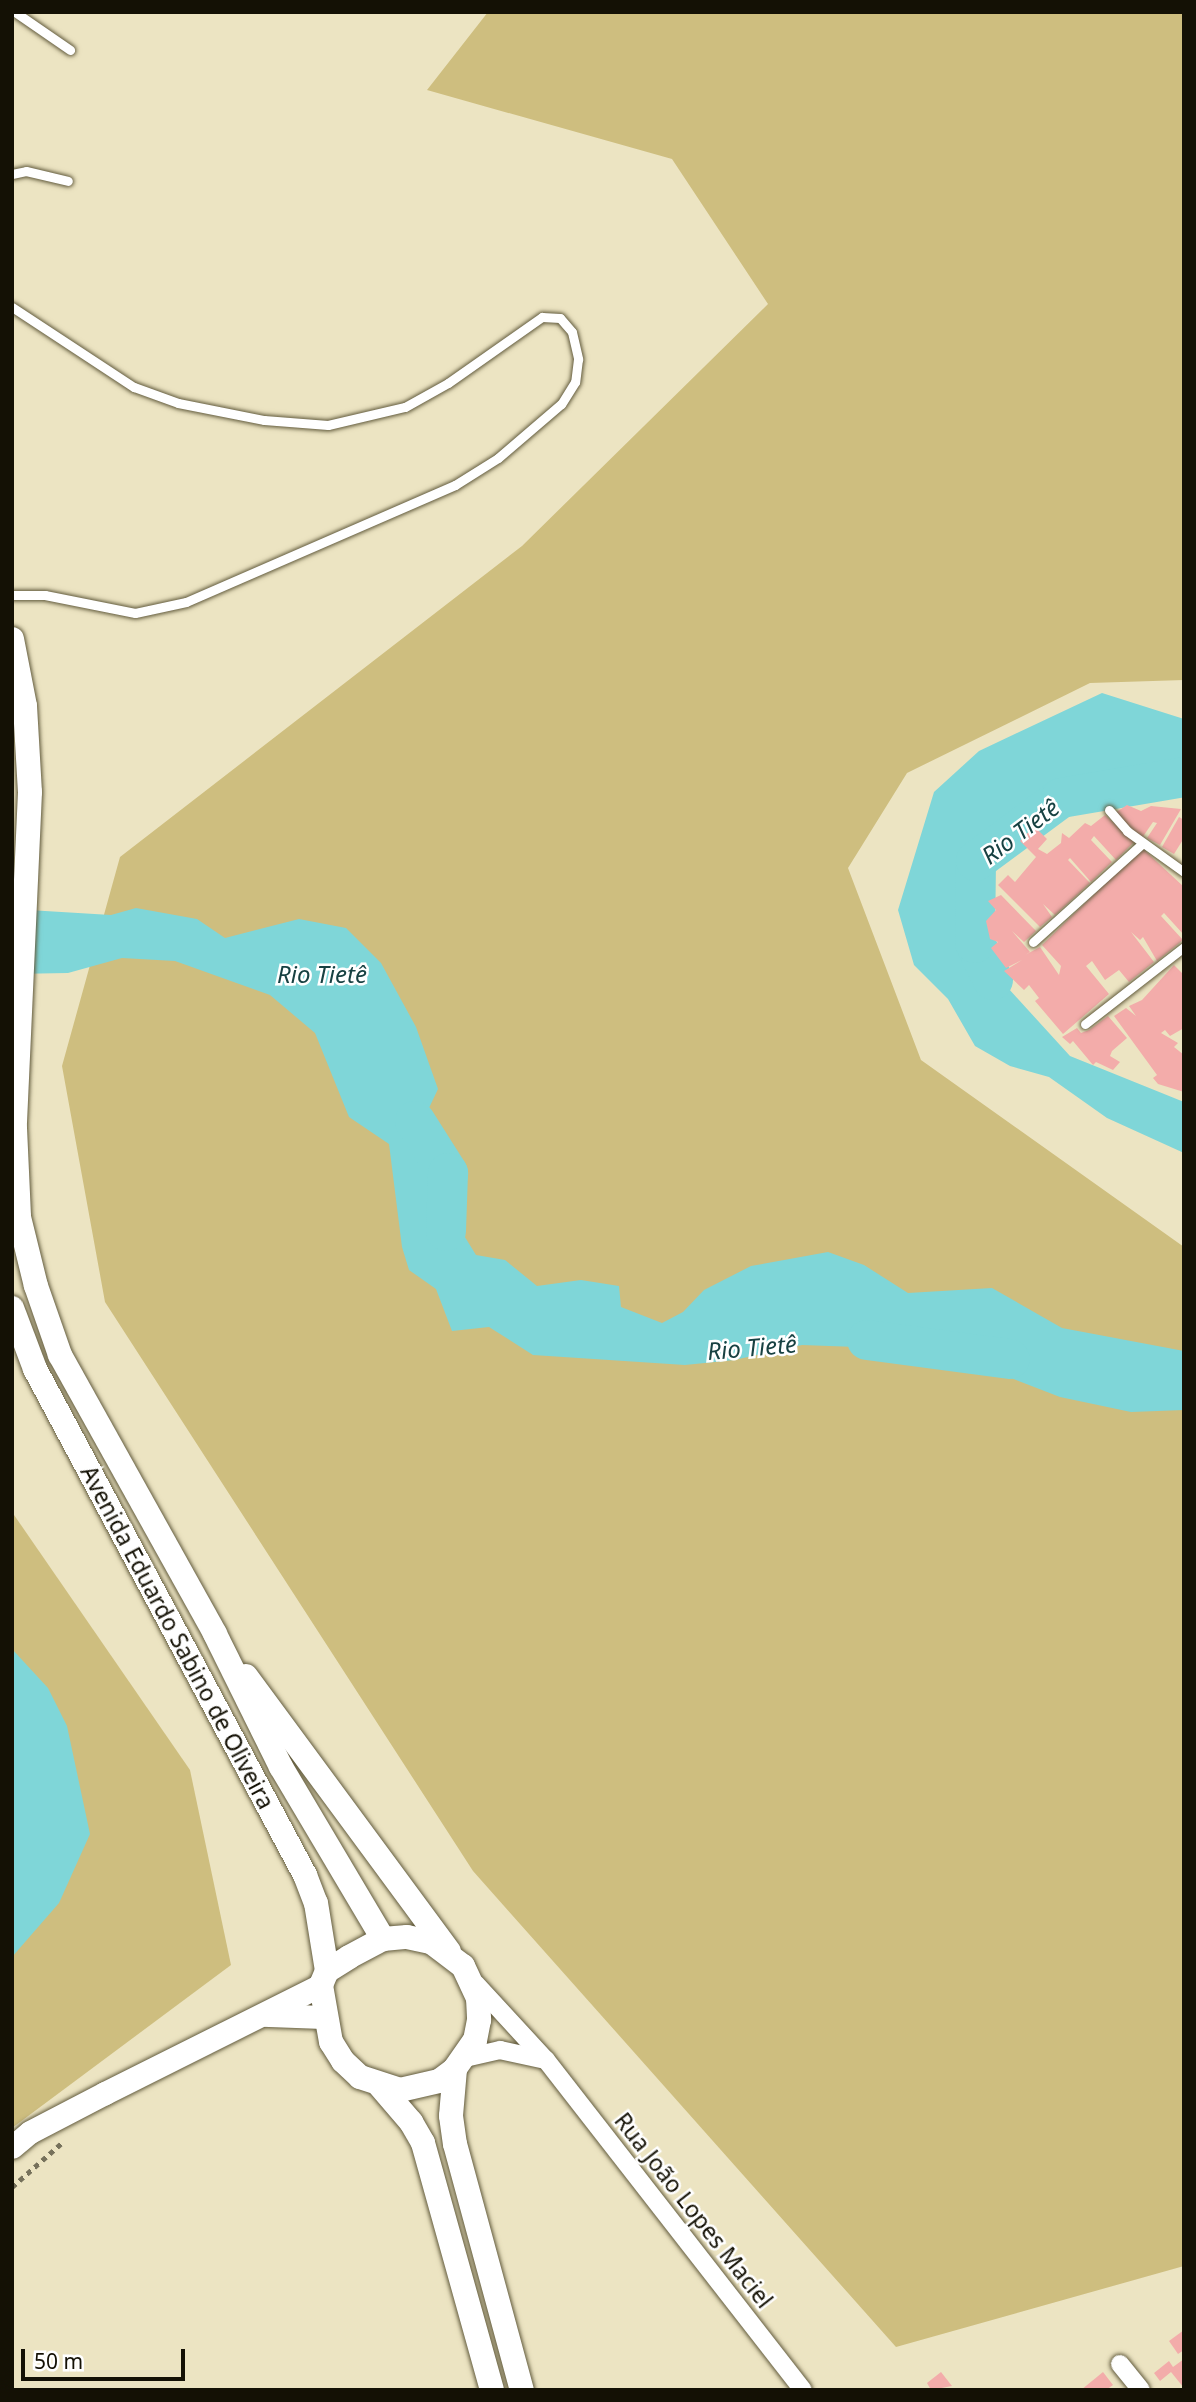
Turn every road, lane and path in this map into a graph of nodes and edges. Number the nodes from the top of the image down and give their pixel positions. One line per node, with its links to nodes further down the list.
1 (15, 12): 2 (lane)
2 (70, 50)
3 (12, 174): 4 (lane)
4 (68, 181)
5 (12, 307): 6 (lane)
6 (12, 595)
7 (12, 639): 15 (main road, Avenida Eduardo Sabino de Oliveira)
8 (1109, 810): 9 (lane)
9 (1143, 843): 10 (lane); 11 (lane)
10 (1184, 872)
11 (1033, 942)
12 (1184, 947): 13 (lane)
13 (1085, 1024)
14 (12, 1308): 18 (main road, Avenida Eduardo Sabino de Oliveira)
15 (215, 1634): 16 (main road); 17 (main road)
16 (383, 1940): 17 (main road); 18 (main road)
17 (452, 1954): 19 (main road)
18 (324, 1978): 20 (street); 21 (main road)
19 (471, 1979): 22 (street, Rua João Lopes Maciel); 23 (main road)
20 (267, 2015): 21 (street); 25 (street)
21 (325, 2017): 24 (main road)
22 (546, 2060): 23 (street); 29 (street, Rua João Lopes Maciel)
23 (460, 2064): 24 (main road); 28 (main road)
24 (380, 2086): 27 (main road)
25 (12, 2147)
26 (1121, 2364): 30 (street)
27 (492, 2390)
28 (523, 2390)
29 (803, 2390)
30 (1141, 2390)

